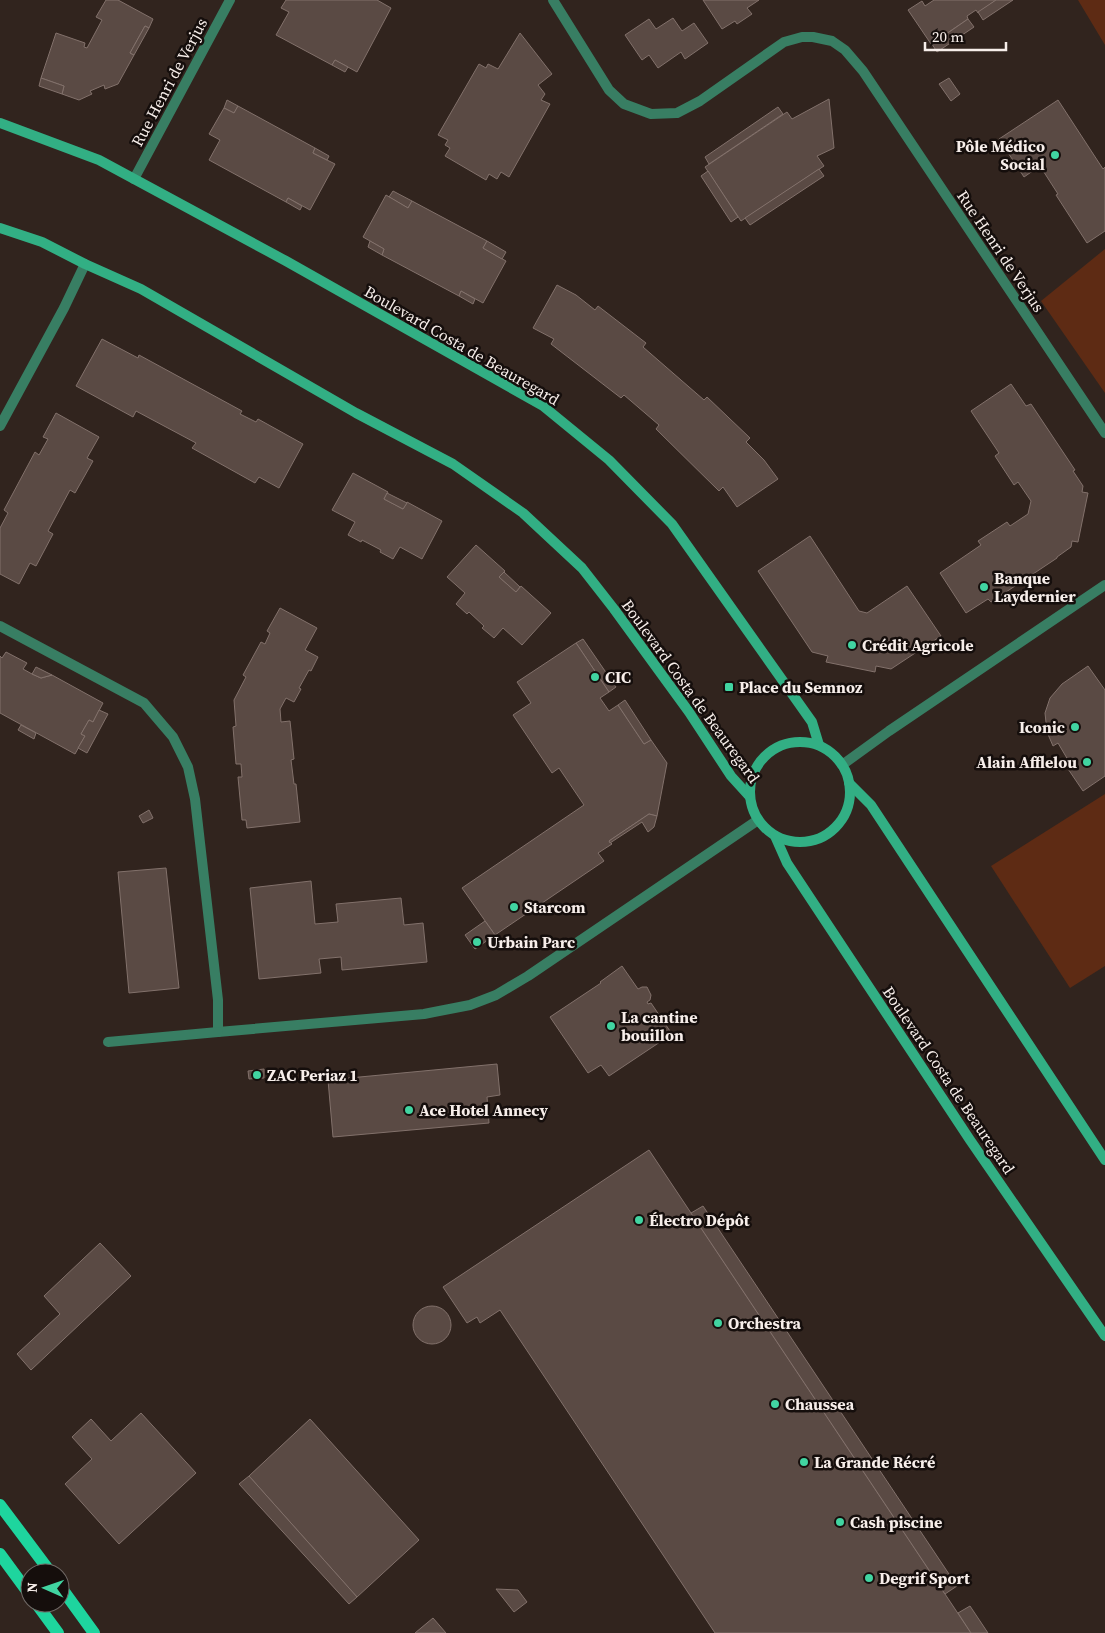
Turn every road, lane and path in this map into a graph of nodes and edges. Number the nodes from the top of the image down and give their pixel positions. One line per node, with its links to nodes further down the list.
1 (230, 0): 4 (street, Rue Henri de Verjus)
2 (553, 0): 8 (street, Rue Henri de Verjus)
3 (0, 123): 4 (street, Boulevard Costa de Beauregard)
4 (134, 179): 11 (street, Boulevard Costa de Beauregard)
5 (0, 228): 6 (street, Boulevard Costa de Beauregard)
6 (86, 264): 7 (street); 14 (street, Boulevard Costa de Beauregard)
7 (0, 426)
8 (1105, 433)
9 (1105, 585): 12 (street)
10 (0, 626): 17 (street)
11 (819, 745): 12 (street, Boulevard Costa de Beauregard); 14 (street, Boulevard Costa de Beauregard)
12 (842, 765): 13 (street, Boulevard Costa de Beauregard)
13 (849, 783): 16 (street, Boulevard Costa de Beauregard); 19 (street, Boulevard Costa de Beauregard)
14 (750, 797): 15 (street, Boulevard Costa de Beauregard)
15 (758, 820): 16 (street, Boulevard Costa de Beauregard); 17 (street)
16 (775, 836): 20 (street, Boulevard Costa de Beauregard)
17 (218, 1032): 18 (street)
18 (108, 1042)
19 (1105, 1160)
20 (1105, 1336)
21 (0, 1506): 23 (main road)
22 (0, 1554): 24 (main road)
23 (43, 1563)
24 (20, 1581)
25 (70, 1600): 28 (main road)
26 (43, 1613): 27 (main road)
27 (58, 1633)
28 (94, 1633)

